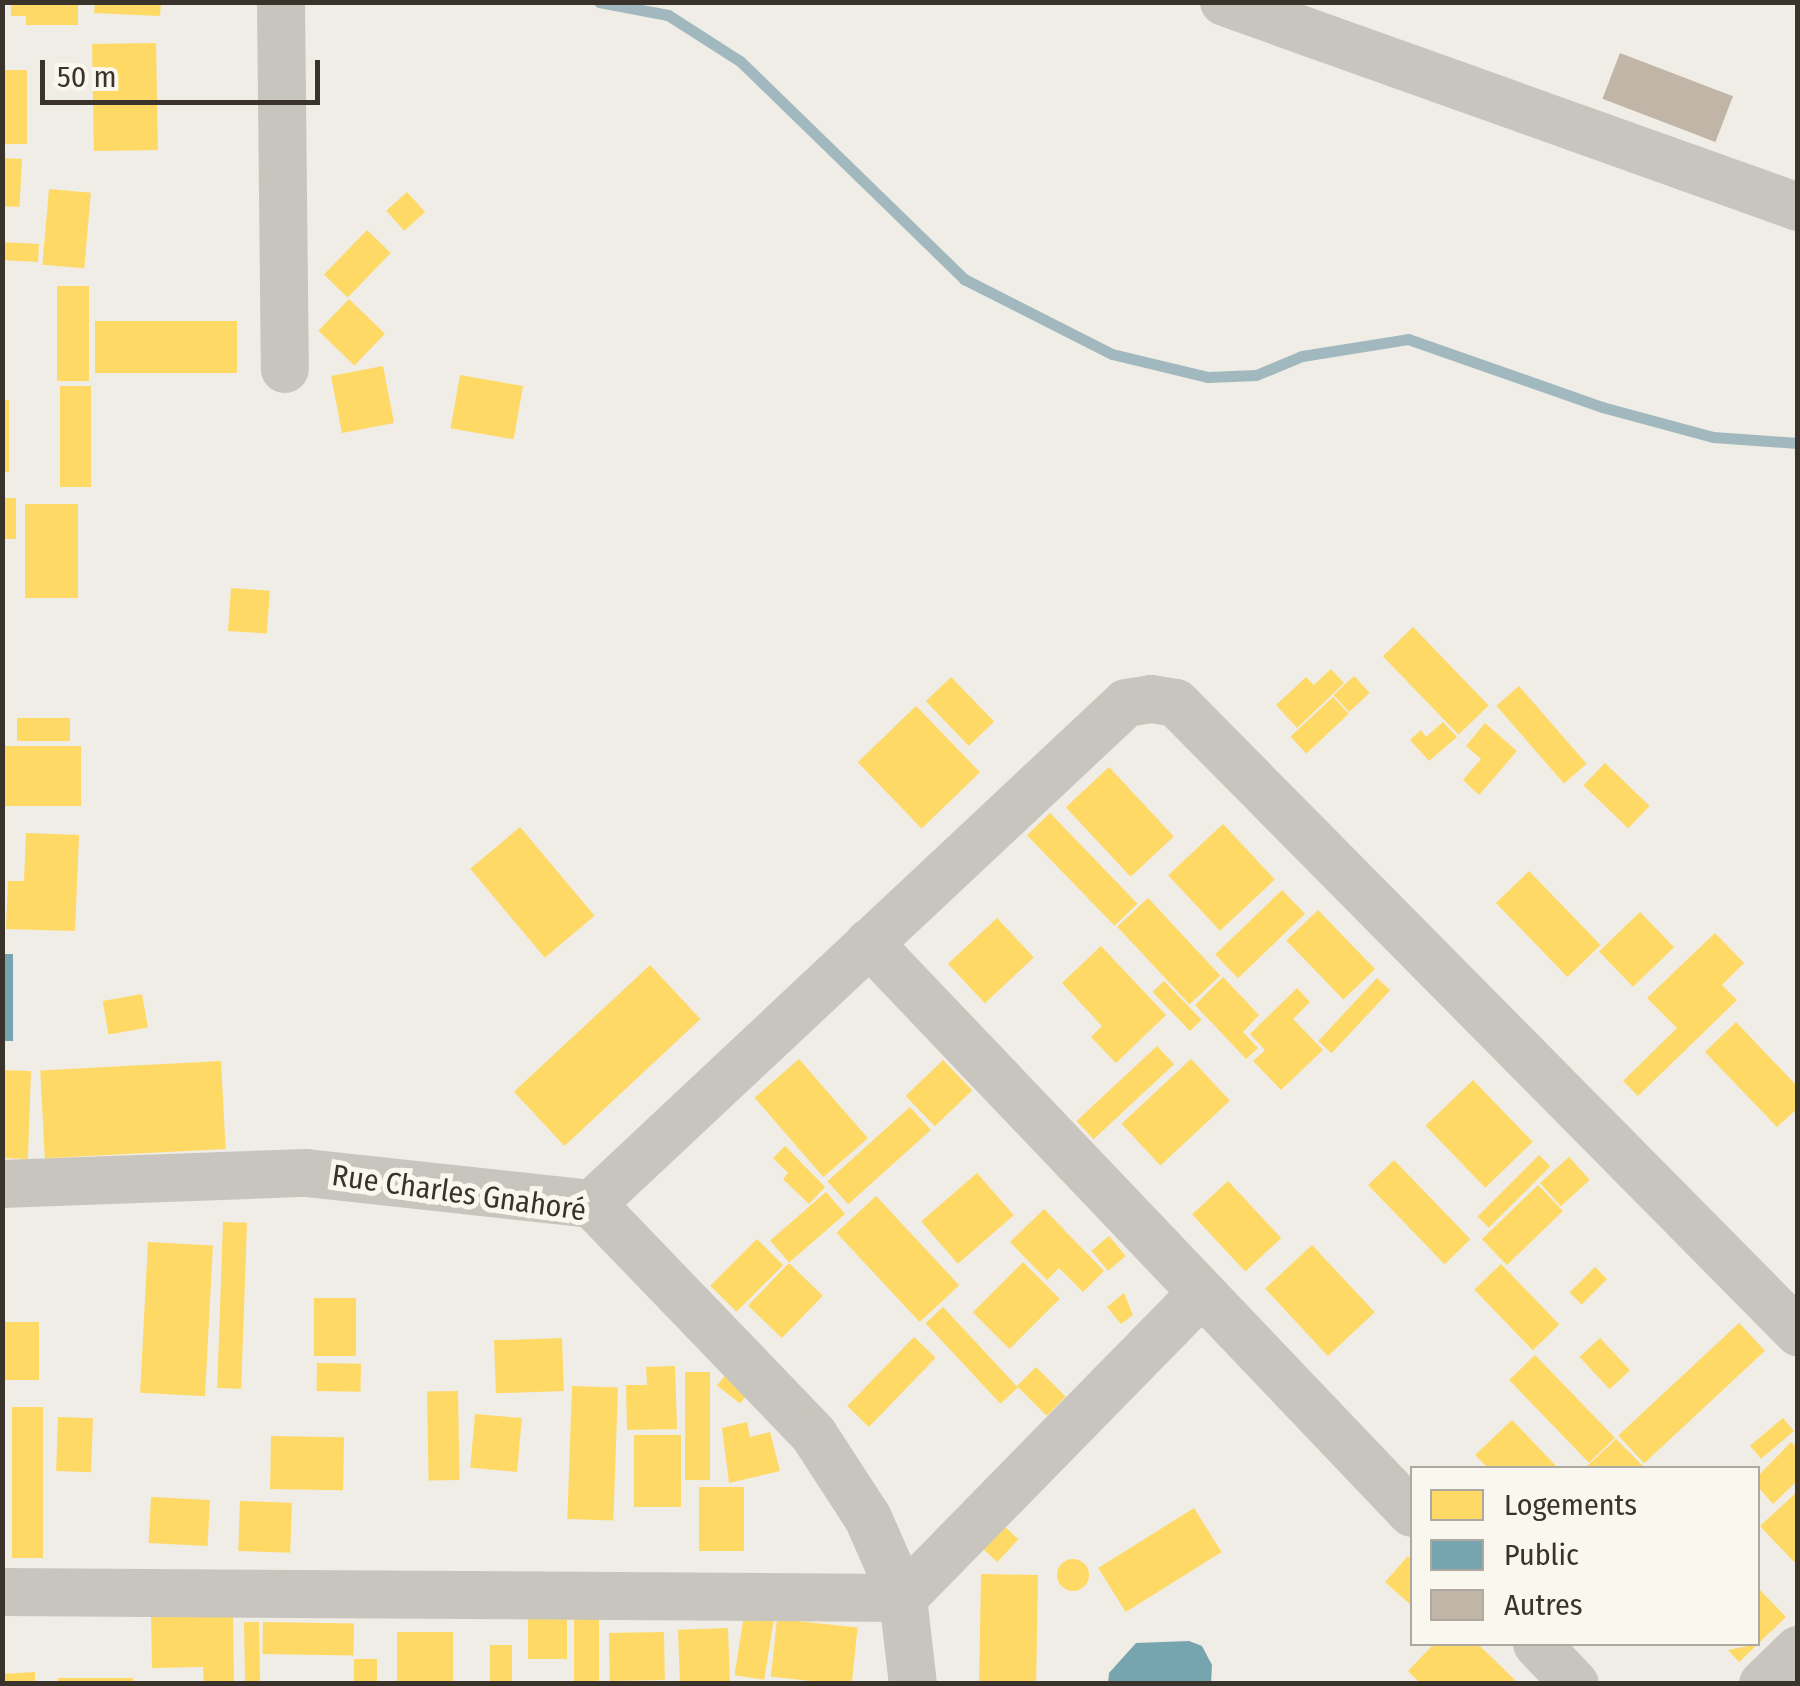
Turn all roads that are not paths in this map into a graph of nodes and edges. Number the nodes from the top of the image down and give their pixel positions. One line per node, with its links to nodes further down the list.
1 (281, 2): 5 (street)
2 (1224, 2): 3 (street)
3 (1290, 13): 4 (street)
4 (1798, 207)
5 (285, 369)
6 (869, 943): 8 (street); 9 (street); 10 (street)
7 (2, 1184): 8 (street, Rue Charles Gnahoré)
8 (592, 1204): 13 (street, Rue Charles Gnahoré)
9 (1202, 1292): 11 (street); 13 (street)
10 (1798, 1332)
11 (1410, 1511)
12 (2, 1592): 13 (street)
13 (903, 1598): 16 (street, Rue Charles Gnahoré)
14 (1539, 1646): 17 (street)
15 (1798, 1650): 18 (street)
16 (914, 1684)
17 (1575, 1684)
18 (1763, 1684)

